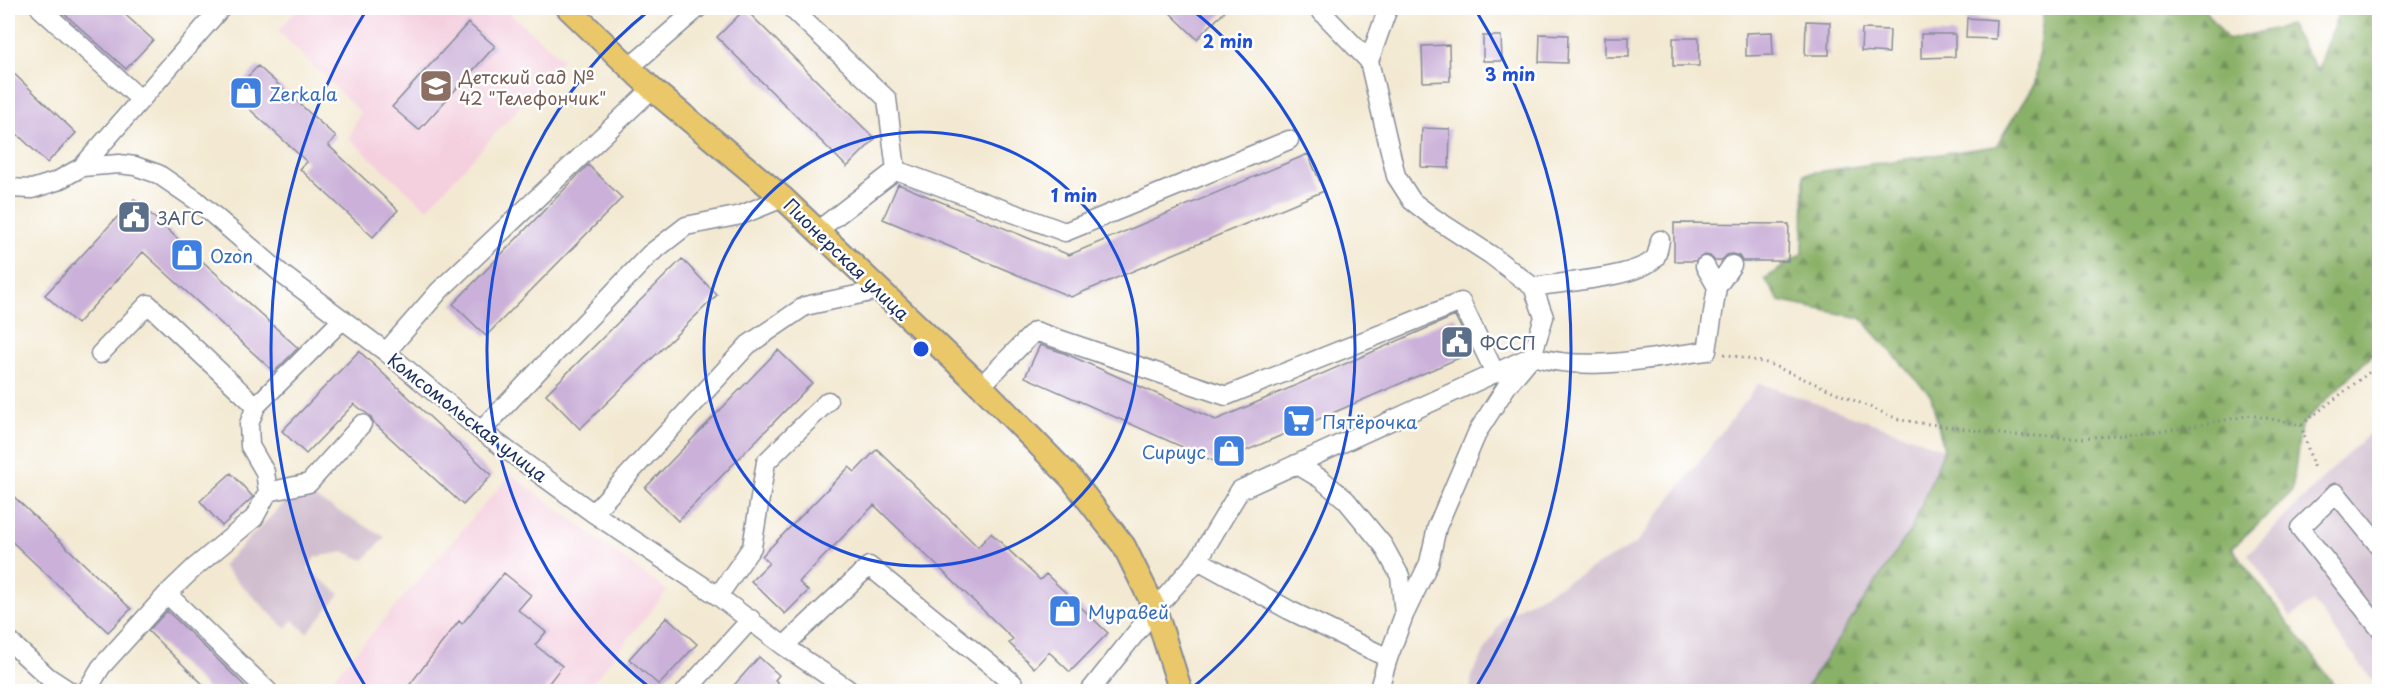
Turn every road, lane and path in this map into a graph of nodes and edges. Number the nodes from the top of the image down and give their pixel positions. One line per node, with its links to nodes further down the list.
1 (40, 8): 11 (street)
2 (568, 8): 9 (main road, Пионерская улица)
3 (698, 8): 9 (street)
4 (791, 8): 14 (street)
5 (1318, 8): 8 (street)
6 (1388, 8): 8 (street)
7 (215, 10): 11 (street)
8 (1369, 61): 21 (street)
9 (630, 67): 10 (main road, Пионерская улица)
10 (652, 89): 16 (main road, Пионерская улица); 26 (street)
11 (140, 99): 13 (street)
12 (1289, 140): 14 (street)
13 (82, 167): 15 (street); 24 (street, Комсомольская улица)
14 (896, 170): 17 (street)
15 (8, 188)
16 (783, 198): 17 (main road, Пионерская улица); 36 (street)
17 (817, 231): 23 (main road, Пионерская улица)
18 (1660, 240): 21 (street)
19 (1732, 265): 22 (street)
20 (1705, 266): 22 (street)
21 (1533, 287): 28 (street)
22 (1717, 287): 25 (street)
23 (879, 290): 31 (main road, Пионерская улица); 40 (street)
24 (344, 319): 26 (street, Комсомольская улица); 33 (street)
25 (1707, 351): 28 (street); 35 (path)
26 (386, 352): 36 (street, Комсомольская улица)
27 (100, 354): 33 (street)
28 (1532, 356): 30 (street); 46 (street)
29 (2379, 364): 35 (path)
30 (1495, 374): 31 (street); 37 (street)
31 (981, 386): 45 (main road, Пионерская улица)
32 (828, 401): 44 (street)
33 (256, 406): 39 (street)
34 (362, 424): 39 (street)
35 (2301, 425): 38 (path)
36 (481, 430): 40 (street, Комсомольская улица)
37 (1296, 464): 42 (street); 46 (street)
38 (2314, 469)
39 (268, 492): 43 (street)
40 (593, 513): 44 (street, Комсомольская улица)
41 (2379, 547): 48 (street)
42 (1198, 560): 45 (street); 51 (street)
43 (167, 594): 54 (street); 55 (street)
44 (718, 596): 47 (street, Комсомольская улица)
45 (1155, 609): 58 (street); 59 (main road, Пионерская улица)
46 (1404, 615): 51 (street)
47 (751, 619): 50 (street, Комсомольская улица); 56 (street)
48 (2379, 629)
49 (8, 640): 53 (street)
50 (784, 646): 52 (street); 57 (street, Комсомольская улица)
51 (1388, 658): 60 (street)
52 (1013, 683)
53 (72, 692)
54 (86, 692)
55 (269, 692)
56 (685, 692)
57 (852, 692)
58 (1089, 692)
59 (1181, 692)
60 (1378, 692)

